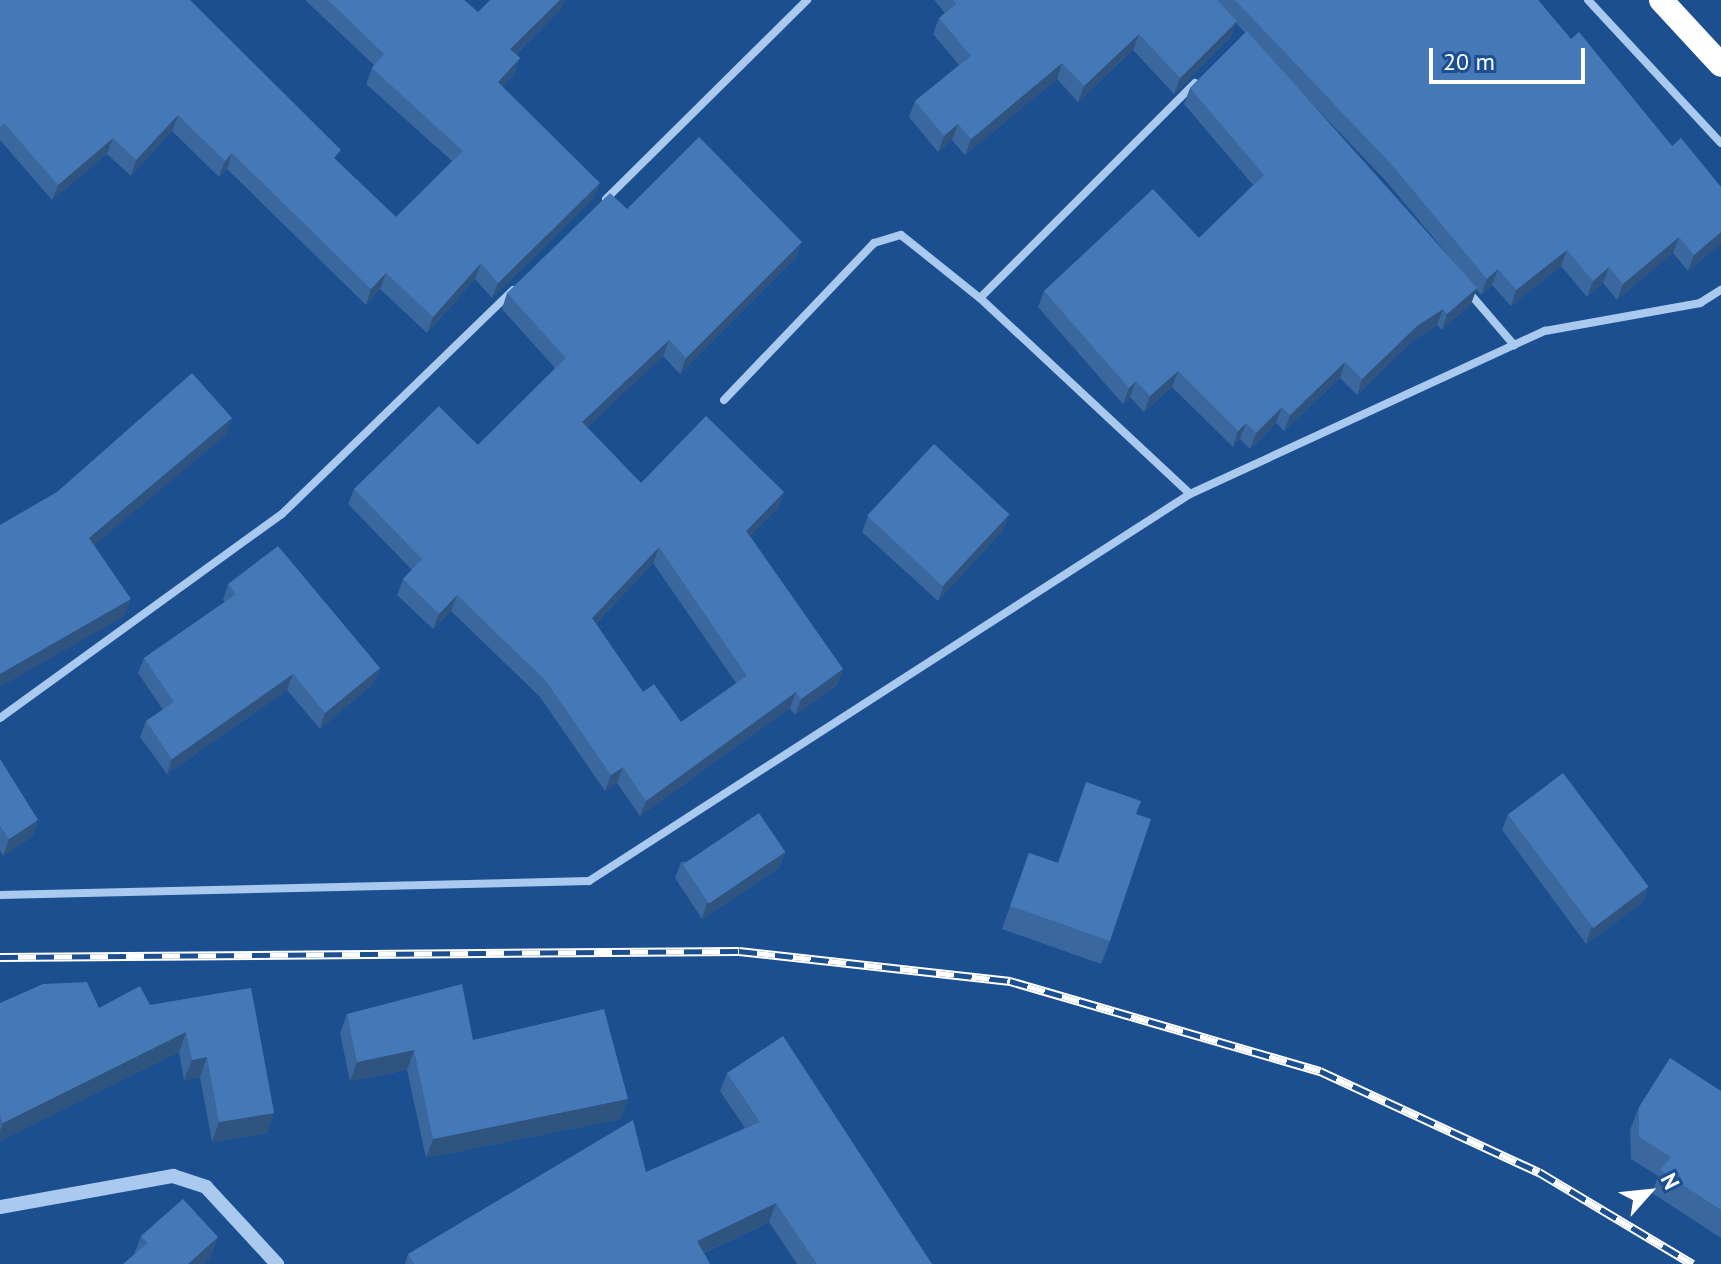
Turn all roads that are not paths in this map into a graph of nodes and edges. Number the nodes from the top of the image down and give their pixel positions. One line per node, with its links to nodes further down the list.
1 (807, 0): 7 (street)
2 (1588, 0): 6 (street)
3 (1661, 0): 4 (highway)
4 (1721, 65)
5 (1208, 70): 11 (street)
6 (1721, 143)
7 (596, 208)
8 (1453, 272): 12 (street)
9 (518, 285): 15 (street)
10 (1721, 290): 12 (street)
11 (980, 298): 13 (street); 14 (street)
12 (1514, 345): 14 (street)
13 (724, 400)
14 (1190, 494): 16 (street)
15 (0, 718)
16 (0, 895)
17 (0, 1207): 18 (street)
18 (277, 1264)

